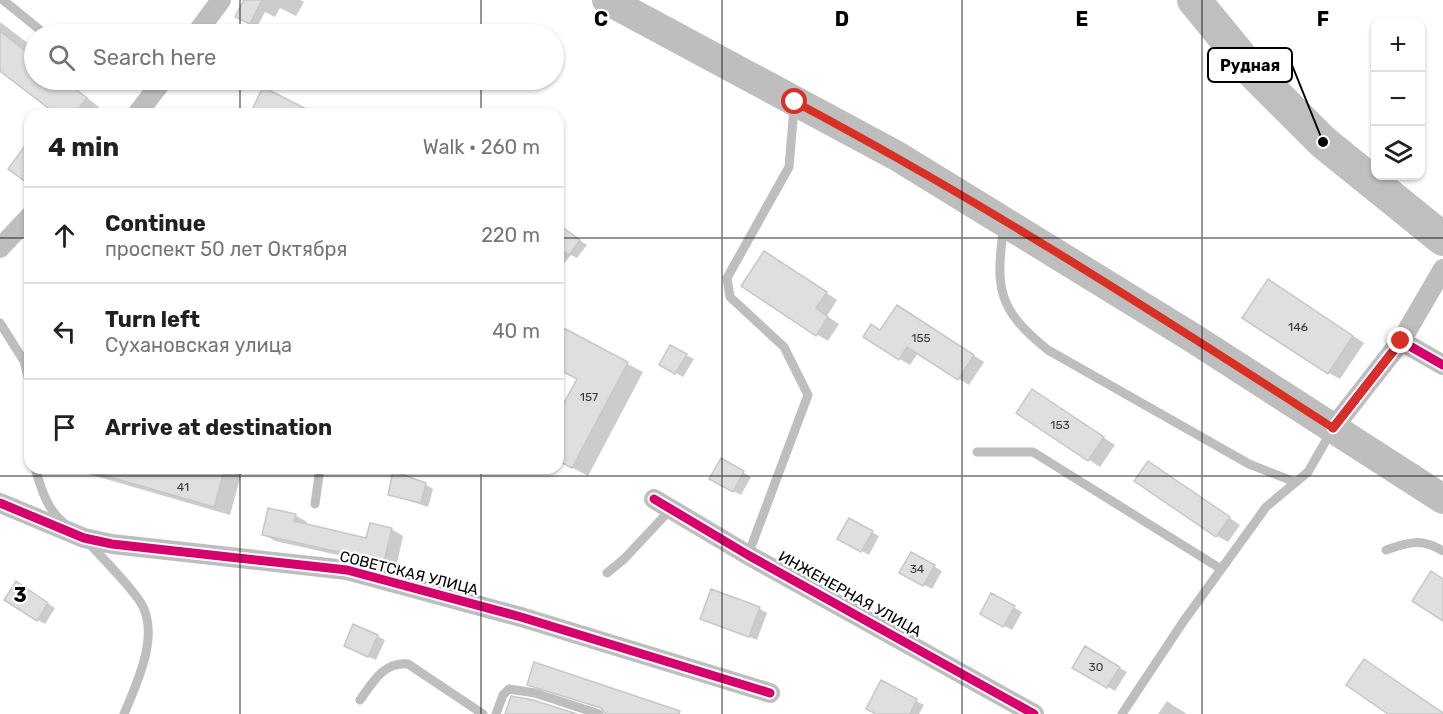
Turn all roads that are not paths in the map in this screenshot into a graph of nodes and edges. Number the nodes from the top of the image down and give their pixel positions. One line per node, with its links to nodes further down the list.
1 (3, 0): 4 (lane)
2 (221, 0): 5 (street)
3 (607, 0): 7 (main road)
4 (33, 24)
5 (203, 24)
6 (153, 90): 8 (street)
7 (795, 102): 9 (main road); 29 (lane)
8 (141, 108)
9 (1005, 221): 17 (main road); 21 (lane)
10 (24, 222): 11 (street)
11 (0, 248)
12 (1443, 269): 14 (street)
13 (0, 323): 15 (lane)
14 (1401, 341): 16 (street); 17 (street)
15 (24, 353)
16 (1443, 365)
17 (1333, 428): 21 (lane); 22 (main road)
18 (977, 452): 30 (lane)
19 (37, 474): 26 (lane)
20 (319, 474): 24 (lane)
21 (1295, 482): 30 (lane)
22 (1443, 499)
23 (0, 503): 26 (street, СОВЕТСКАЯ УЛИЦА)
24 (315, 504)
25 (662, 504): 29 (street, ИНЖЕНЕРНАЯ УЛИЦА); 31 (lane)
26 (84, 537): 32 (street, СОВЕТСКАЯ УЛИЦА); 34 (lane)
27 (1386, 550): 28 (lane)
28 (1443, 551)
29 (748, 555): 38 (street, ИНЖЕНЕРНАЯ УЛИЦА)
30 (1221, 569): 39 (lane)
31 (608, 573)
32 (770, 693)
33 (360, 700): 35 (lane)
34 (124, 714)
35 (483, 714)
36 (496, 714): 37 (lane)
37 (599, 714)
38 (1034, 714)
39 (1122, 714)

